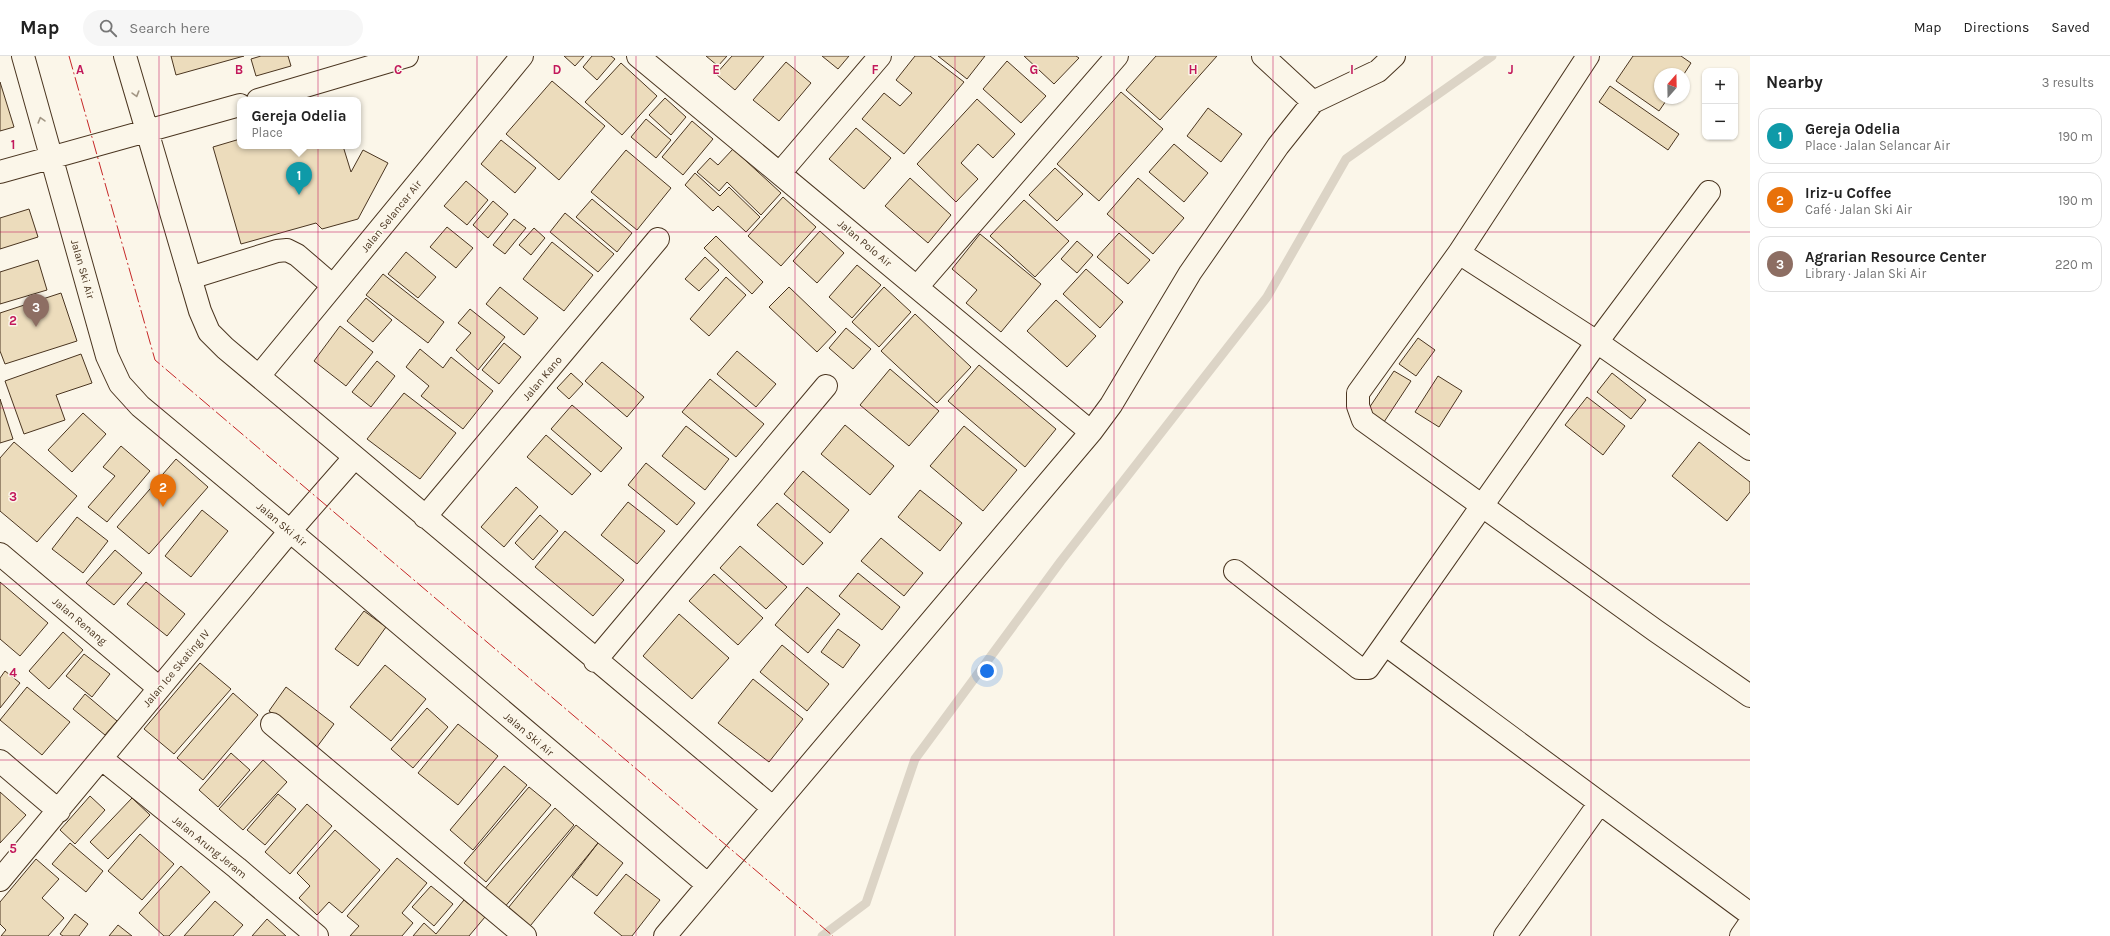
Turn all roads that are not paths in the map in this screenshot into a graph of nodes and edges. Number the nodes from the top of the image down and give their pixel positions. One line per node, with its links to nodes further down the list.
1 (23, 56): 15 (street, Jalan Ski Air, one-way to 1)
2 (125, 56): 14 (street, one-way to 14)
3 (406, 56): 11 (street)
4 (522, 56): 22 (street, Jalan Selancar Air)
5 (638, 56): 17 (street, Jalan Polo Air)
6 (880, 56): 17 (street)
7 (1117, 56): 23 (street)
8 (1263, 56): 12 (street)
9 (1394, 56): 12 (street)
10 (1588, 56): 20 (street)
11 (268, 97)
12 (1313, 102): 27 (street)
13 (237, 106): 14 (street)
14 (147, 133): 15 (street); 21 (street)
15 (52, 158): 16 (street); 32 (street, Jalan Ski Air)
16 (0, 172)
17 (780, 173): 23 (street, Jalan Polo Air)
18 (1709, 192): 24 (street)
19 (658, 239): 31 (street, Jalan Kano)
20 (1459, 254): 24 (street); 30 (street)
21 (190, 278): 22 (street); 25 (street)
22 (333, 286): 25 (street, Jalan Selancar Air)
23 (917, 287): 27 (street, Jalan Polo Air)
24 (1597, 342): 28 (street); 30 (street)
25 (259, 376): 29 (street)
26 (826, 386): 36 (street)
27 (1091, 432): 43 (street)
28 (1750, 449)
29 (354, 458): 31 (street); 32 (street, Jalan Ice Skating IV)
30 (1482, 506): 35 (street); 38 (street)
31 (425, 517): 36 (street)
32 (290, 530): 37 (street, Jalan Ice Skating IV); 46 (street, Jalan Ski Air)
33 (0, 554): 37 (street, Jalan Renang)
34 (1235, 571): 35 (street)
35 (1385, 644): 42 (street)
36 (595, 661): 43 (street)
37 (159, 688): 40 (street, Jalan Ice Skating IV)
38 (1750, 696)
39 (272, 724): 50 (street)
40 (102, 759): 44 (street, Jalan Ice Skating IV); 49 (street, Jalan Arung Jeram)
41 (0, 761): 44 (street)
42 (1599, 804): 47 (street); 52 (street)
43 (772, 807): 46 (street)
44 (59, 811): 45 (street, Jalan Ice Skating IV)
45 (0, 880)
46 (707, 884): 51 (street)
47 (1750, 914)
48 (1750, 923): 53 (street)
49 (318, 936)
50 (525, 936)
51 (665, 936)
52 (1505, 936)
53 (1741, 936)

